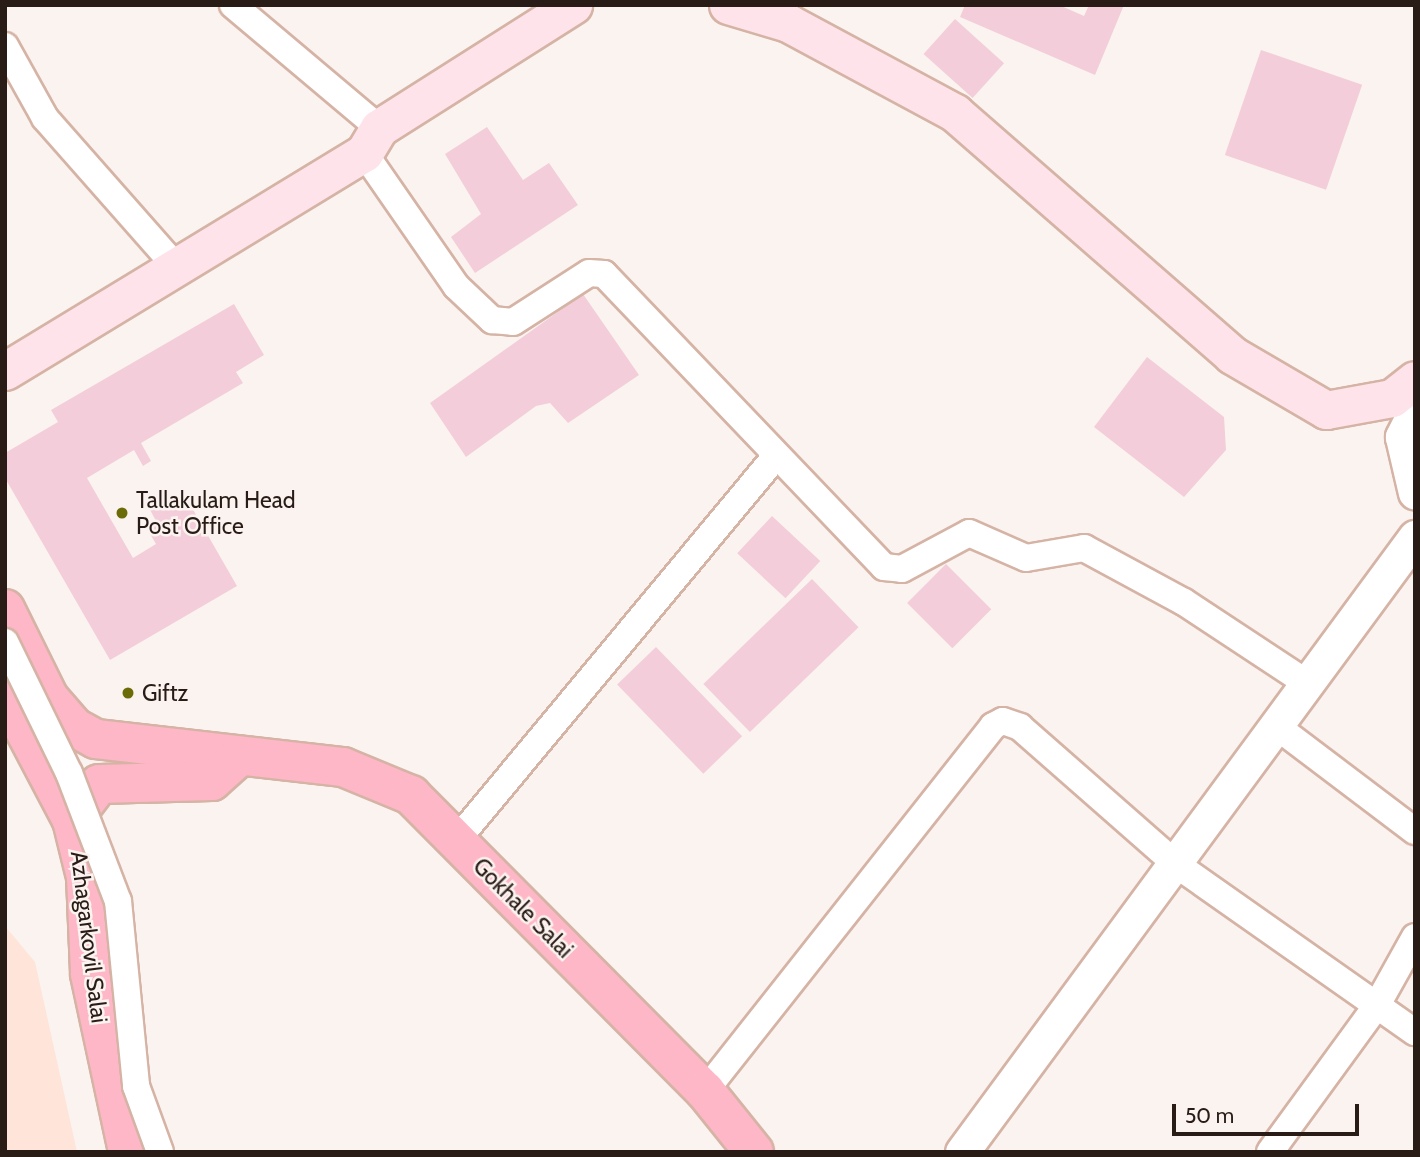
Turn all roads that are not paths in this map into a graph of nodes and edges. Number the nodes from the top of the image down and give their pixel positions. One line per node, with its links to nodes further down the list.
1 (233, 5): 5 (street)
2 (573, 5): 5 (main road)
3 (728, 5): 8 (main road)
4 (5, 46): 6 (street)
5 (372, 141): 6 (main road); 10 (street)
6 (173, 263): 7 (main road)
7 (10, 365)
8 (1415, 380)
9 (1415, 411): 11 (street)
10 (776, 456): 15 (street); 21 (street)
11 (1415, 492)
12 (1415, 537): 15 (street)
13 (5, 610): 18 (highway, Gokhale Salai)
14 (5, 642): 28 (street, bridge)
15 (1307, 683): 17 (street)
16 (5, 693): 19 (highway, Azhagarkovil Salai)
17 (1276, 726): 20 (street); 22 (street)
18 (239, 757): 19 (highway); 21 (highway, Gokhale Salai)
19 (72, 820): 27 (highway, Azhagarkovil Salai)
20 (1415, 831)
21 (456, 841): 26 (highway, Gokhale Salai)
22 (1177, 865): 24 (street); 26 (street); 30 (street)
23 (1415, 937): 24 (street)
24 (1377, 1005): 25 (street); 31 (street)
25 (1415, 1032)
26 (705, 1091): 29 (highway, Gokhale Salai)
27 (128, 1152)
28 (160, 1152)
29 (754, 1152)
30 (962, 1152)
31 (1270, 1152)

